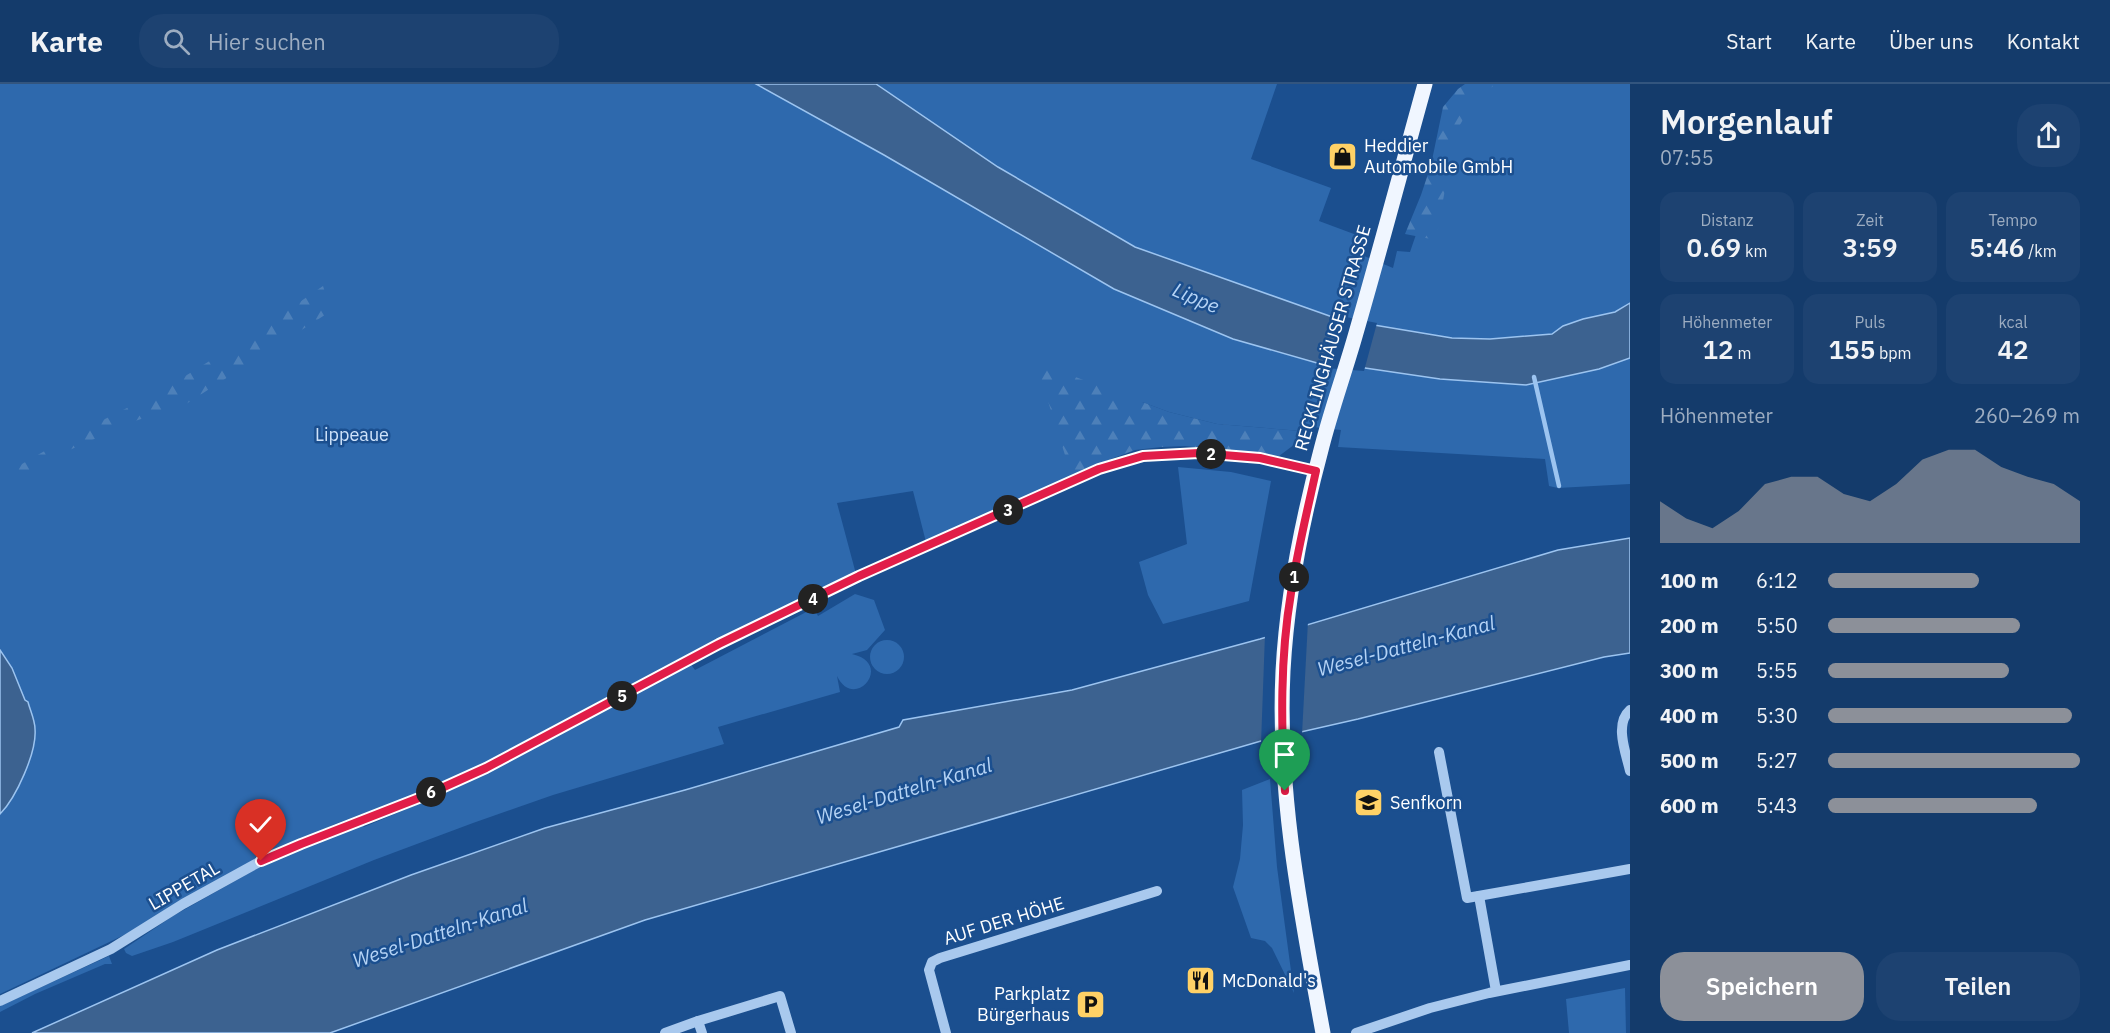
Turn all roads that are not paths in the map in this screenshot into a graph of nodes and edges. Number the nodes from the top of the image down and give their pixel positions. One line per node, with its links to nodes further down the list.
1 (1425, 84): 2 (main road, RECKLINGHÄUSER STRASSE)
2 (1316, 471): 11 (street, LIPPETAL); 17 (main road, RECKLINGHÄUSER STRASSE)
3 (1630, 710): 5 (street)
4 (1439, 752): 8 (street)
5 (1630, 771)
6 (1630, 869): 8 (street)
7 (1157, 891): 16 (street, AUF DER HÖHE)
8 (1479, 896): 10 (street)
9 (1630, 965): 10 (street)
10 (1496, 991): 18 (street)
11 (0, 1001)
12 (698, 1021): 13 (street); 14 (street); 15 (street)
13 (665, 1033)
14 (702, 1033)
15 (791, 1033)
16 (946, 1033)
17 (1323, 1033)
18 (1356, 1033)

